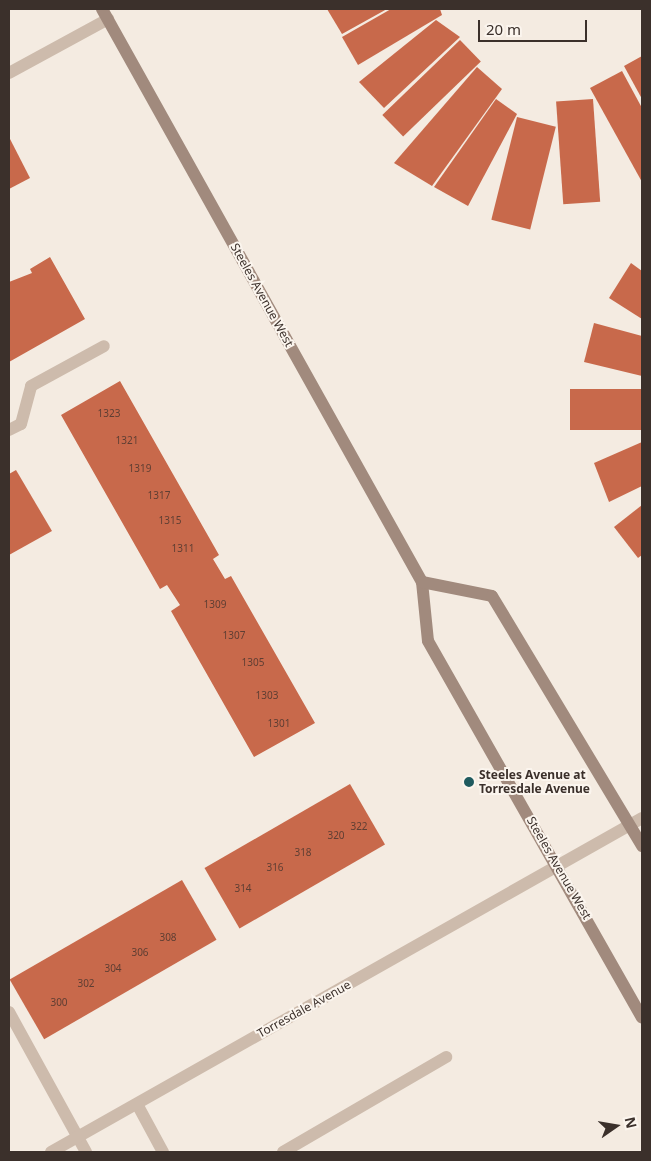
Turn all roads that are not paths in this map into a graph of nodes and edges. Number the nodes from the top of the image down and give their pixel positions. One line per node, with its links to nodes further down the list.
1 (105, 14): 2 (street); 5 (main road, Steeles Avenue West)
2 (9, 74)
3 (104, 346): 4 (street)
4 (9, 430)
5 (422, 582): 7 (main road); 9 (main road, Steeles Avenue West)
6 (642, 818): 7 (street, Torresdale Avenue)
7 (630, 824): 8 (main road); 9 (street, Torresdale Avenue)
8 (642, 846)
9 (558, 867): 11 (main road, Steeles Avenue West); 13 (street, Torresdale Avenue)
10 (9, 1012): 14 (street)
11 (642, 1017)
12 (446, 1058): 18 (street)
13 (137, 1104): 14 (street, Torresdale Avenue); 17 (street)
14 (79, 1136): 15 (street, Torresdale Avenue); 16 (street)
15 (51, 1152)
16 (86, 1152)
17 (163, 1152)
18 (283, 1152)

